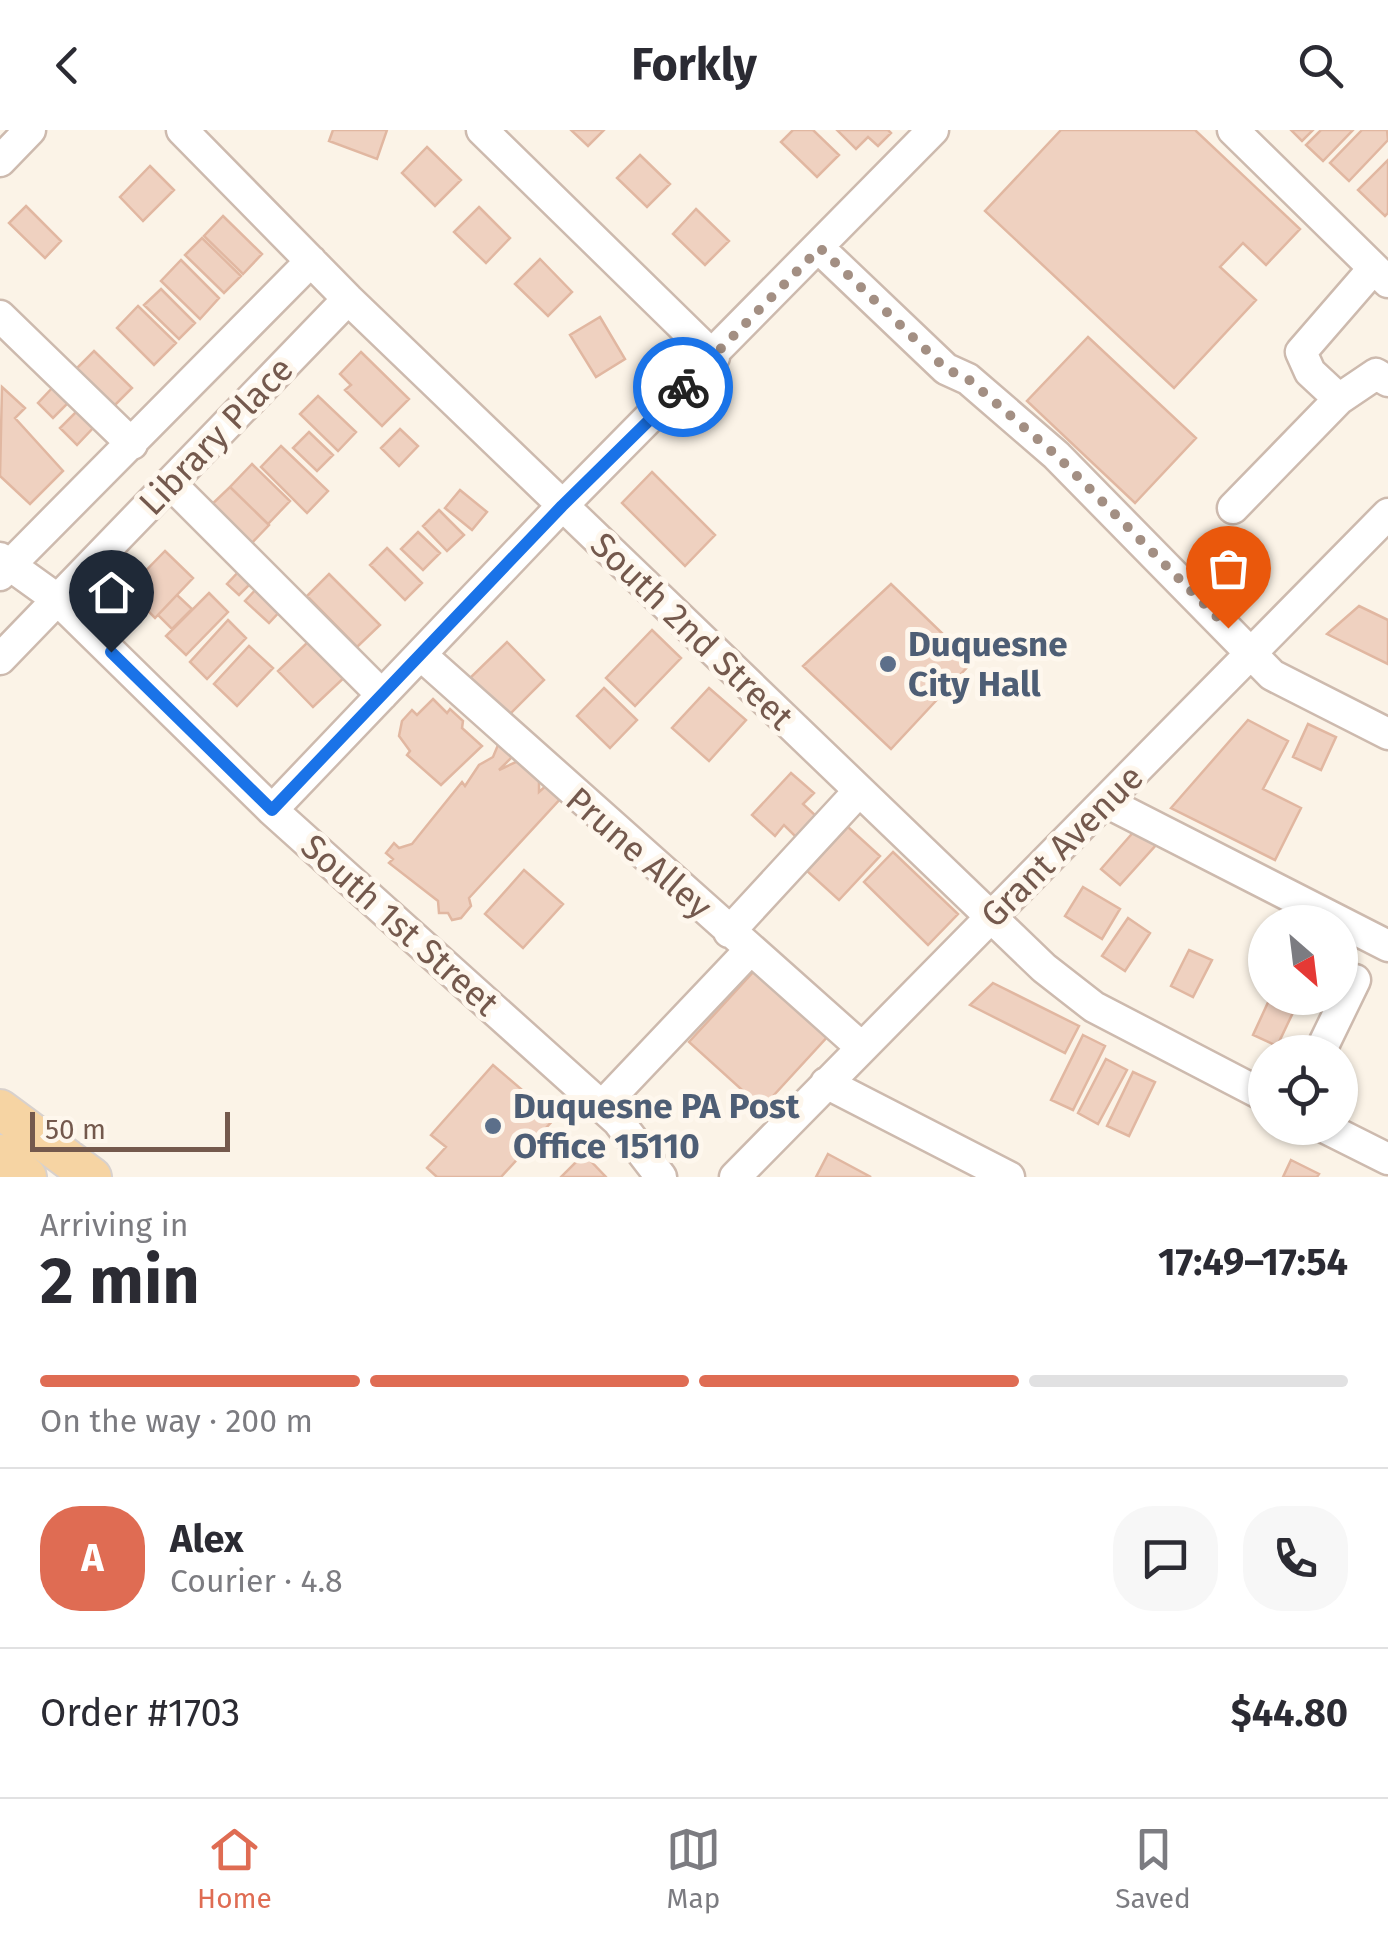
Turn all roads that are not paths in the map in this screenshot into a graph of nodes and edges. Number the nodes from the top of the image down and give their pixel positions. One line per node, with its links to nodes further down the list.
1 (30, 130): 6 (street)
2 (182, 130): 8 (street, South 2nd Street)
3 (482, 130): 12 (street)
4 (933, 130): 7 (street)
5 (1232, 130): 9 (street)
6 (0, 161)
7 (820, 248): 12 (street); 22 (street)
8 (311, 261): 10 (street, South 2nd Street); 15 (street, Library Place)
9 (1380, 265): 14 (street)
10 (348, 299): 16 (street, Library Place); 17 (street, South 2nd Street)
11 (0, 316): 15 (street)
12 (714, 357): 17 (street)
13 (1388, 380): 14 (street)
14 (1340, 399): 18 (street)
15 (132, 444): 20 (street, Library Place)
16 (170, 483): 21 (street, Library Place); 25 (street)
17 (562, 506): 23 (street); 27 (street, South 2nd Street)
18 (1234, 508)
19 (1387, 516): 22 (street, Grant Avenue)
20 (3, 566): 21 (street, South 1st Street)
21 (57, 599): 24 (street, Library Place); 29 (street, South 1st Street)
22 (1252, 652): 26 (street); 28 (street, Grant Avenue)
23 (422, 655): 25 (street); 31 (street, Prune Alley)
24 (0, 659)
25 (382, 695): 29 (street)
26 (1388, 734)
27 (859, 792): 30 (street, South 2nd Street); 31 (street)
28 (1106, 802): 30 (street, Grant Avenue); 32 (street)
29 (272, 810): 36 (street, South 1st Street)
30 (991, 918): 33 (street, Grant Avenue); 35 (street, South 2nd Street)
31 (740, 941): 33 (street, Prune Alley); 36 (street)
32 (1388, 946)
33 (861, 1047): 34 (street, Grant Avenue)
34 (826, 1083): 44 (street, Grant Avenue); 45 (street)
35 (1248, 1087)
36 (602, 1106): 43 (street, South 1st Street)
37 (0, 1110): 42 (main road)
38 (1358, 1144): 40 (street)
39 (0, 1154): 41 (main road)
40 (1388, 1159)
41 (27, 1177)
42 (92, 1177)
43 (661, 1177)
44 (735, 1177)
45 (1009, 1177)

